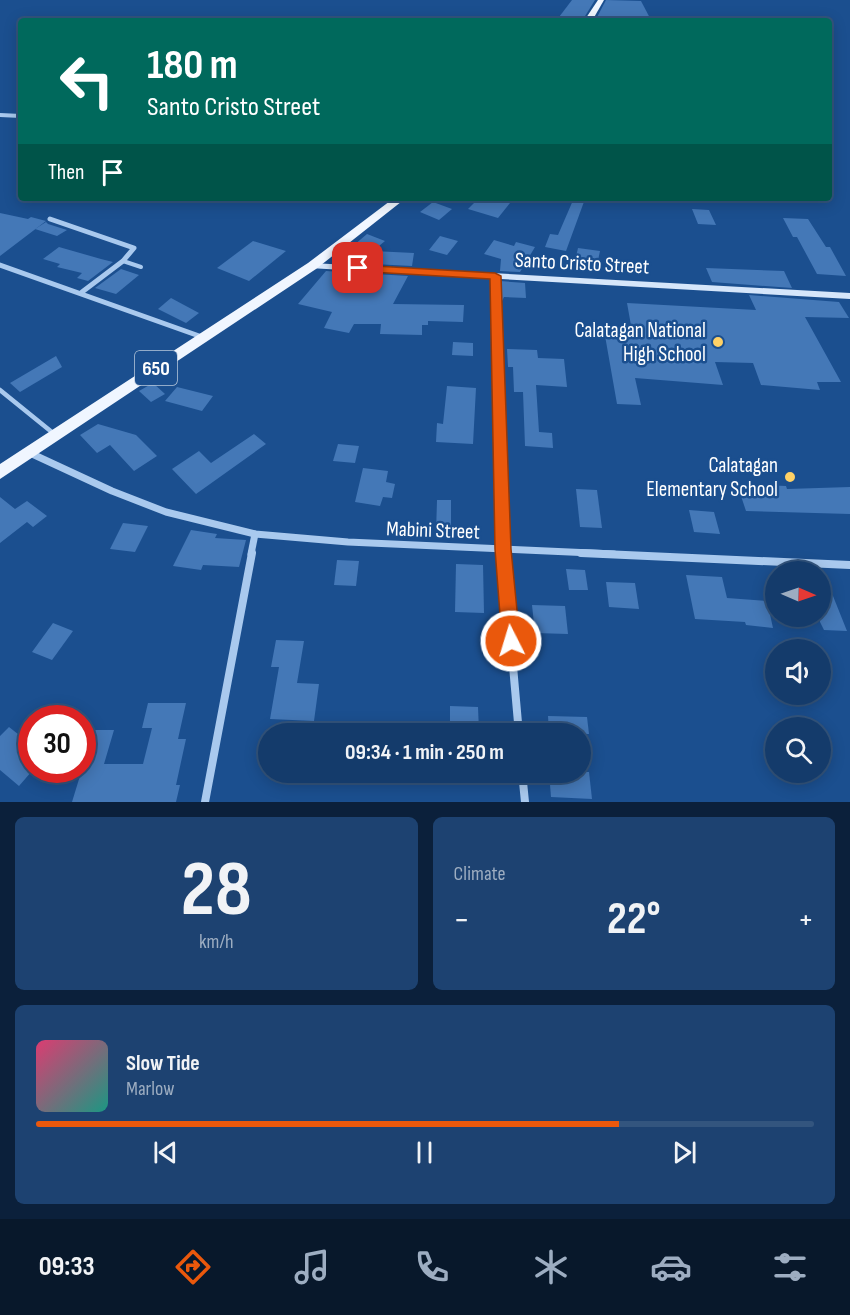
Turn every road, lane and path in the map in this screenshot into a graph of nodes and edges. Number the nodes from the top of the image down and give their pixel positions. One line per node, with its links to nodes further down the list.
1 (601, 0): 2 (main road)
2 (590, 18)
3 (0, 115): 4 (street)
4 (18, 116)
5 (397, 201): 9 (main road, 650)
6 (50, 219): 7 (street)
7 (123, 261): 10 (lane); 12 (street)
8 (0, 265): 12 (street)
9 (312, 266): 11 (street, Santo Cristo Street); 14 (main road, 650)
10 (141, 267)
11 (495, 276): 13 (street, Santo Cristo Street); 20 (street)
12 (82, 292): 14 (street)
13 (850, 296)
14 (203, 337): 16 (main road, 650)
15 (0, 390): 16 (lane)
16 (55, 435): 17 (main road, 650)
17 (29, 452): 18 (main road, 650); 19 (street, Mabini Street)
18 (0, 472)
19 (255, 534): 20 (street, Mabini Street); 24 (street)
20 (503, 549): 21 (street, Mabini Street); 22 (street)
21 (850, 565)
22 (518, 723)
23 (523, 783): 25 (street)
24 (205, 802)
25 (525, 802)

